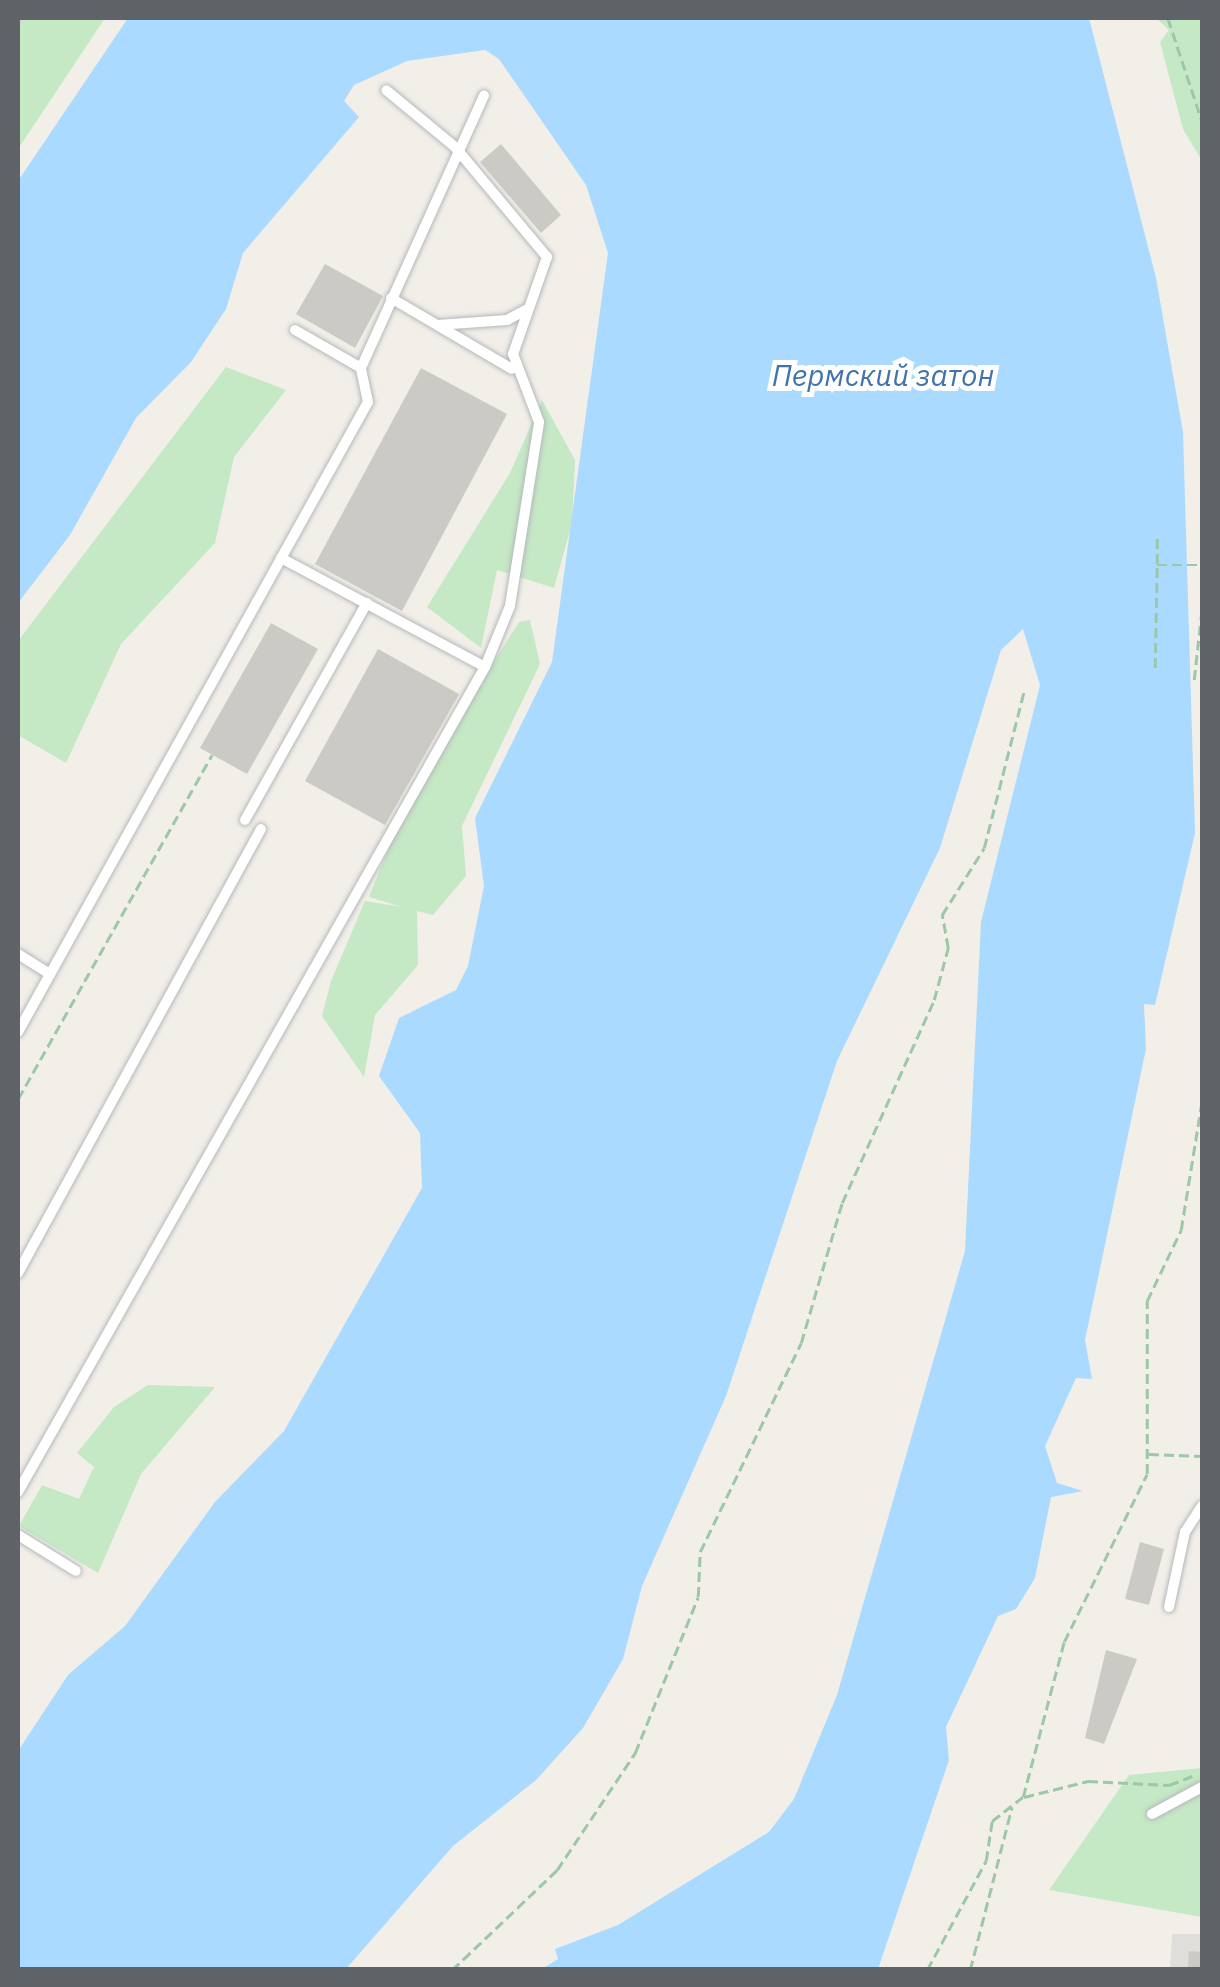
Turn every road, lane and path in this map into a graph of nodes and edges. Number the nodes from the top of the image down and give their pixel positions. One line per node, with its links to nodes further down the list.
1 (1168, 18): 4 (path)
2 (386, 90): 5 (lane)
3 (484, 95): 5 (lane)
4 (1202, 120)
5 (455, 147): 6 (lane); 7 (lane)
6 (391, 298): 8 (lane); 10 (lane)
7 (528, 310): 8 (lane); 11 (lane)
8 (438, 324): 11 (lane)
9 (295, 330): 10 (lane)
10 (361, 368): 13 (lane)
11 (512, 369): 19 (lane)
12 (1157, 537): 14 (path)
13 (282, 558): 16 (lane); 27 (lane)
14 (1157, 565): 15 (path); 20 (path)
15 (1202, 565)
16 (366, 603): 19 (lane); 24 (lane)
17 (1202, 608): 18 (path)
18 (1200, 642): 21 (path)
19 (484, 666): 34 (lane)
20 (1156, 668)
21 (1194, 680)
22 (1024, 691): 44 (path)
23 (212, 755): 29 (path)
24 (245, 820)
25 (261, 829): 31 (lane)
26 (18, 954): 27 (lane)
27 (50, 974): 28 (lane)
28 (18, 1032)
29 (18, 1099)
30 (1202, 1100): 32 (path)
31 (18, 1273)
32 (1148, 1454): 33 (path); 41 (path)
33 (1202, 1456)
34 (18, 1492)
35 (1202, 1506): 38 (lane)
36 (18, 1535): 37 (lane)
37 (76, 1571)
38 (1169, 1607)
39 (1202, 1772): 41 (path)
40 (1202, 1787): 43 (lane)
41 (1023, 1797): 42 (path)
42 (1013, 1805): 45 (path); 46 (path)
43 (1152, 1814)
44 (452, 1970)
45 (927, 1970)
46 (970, 1970)

